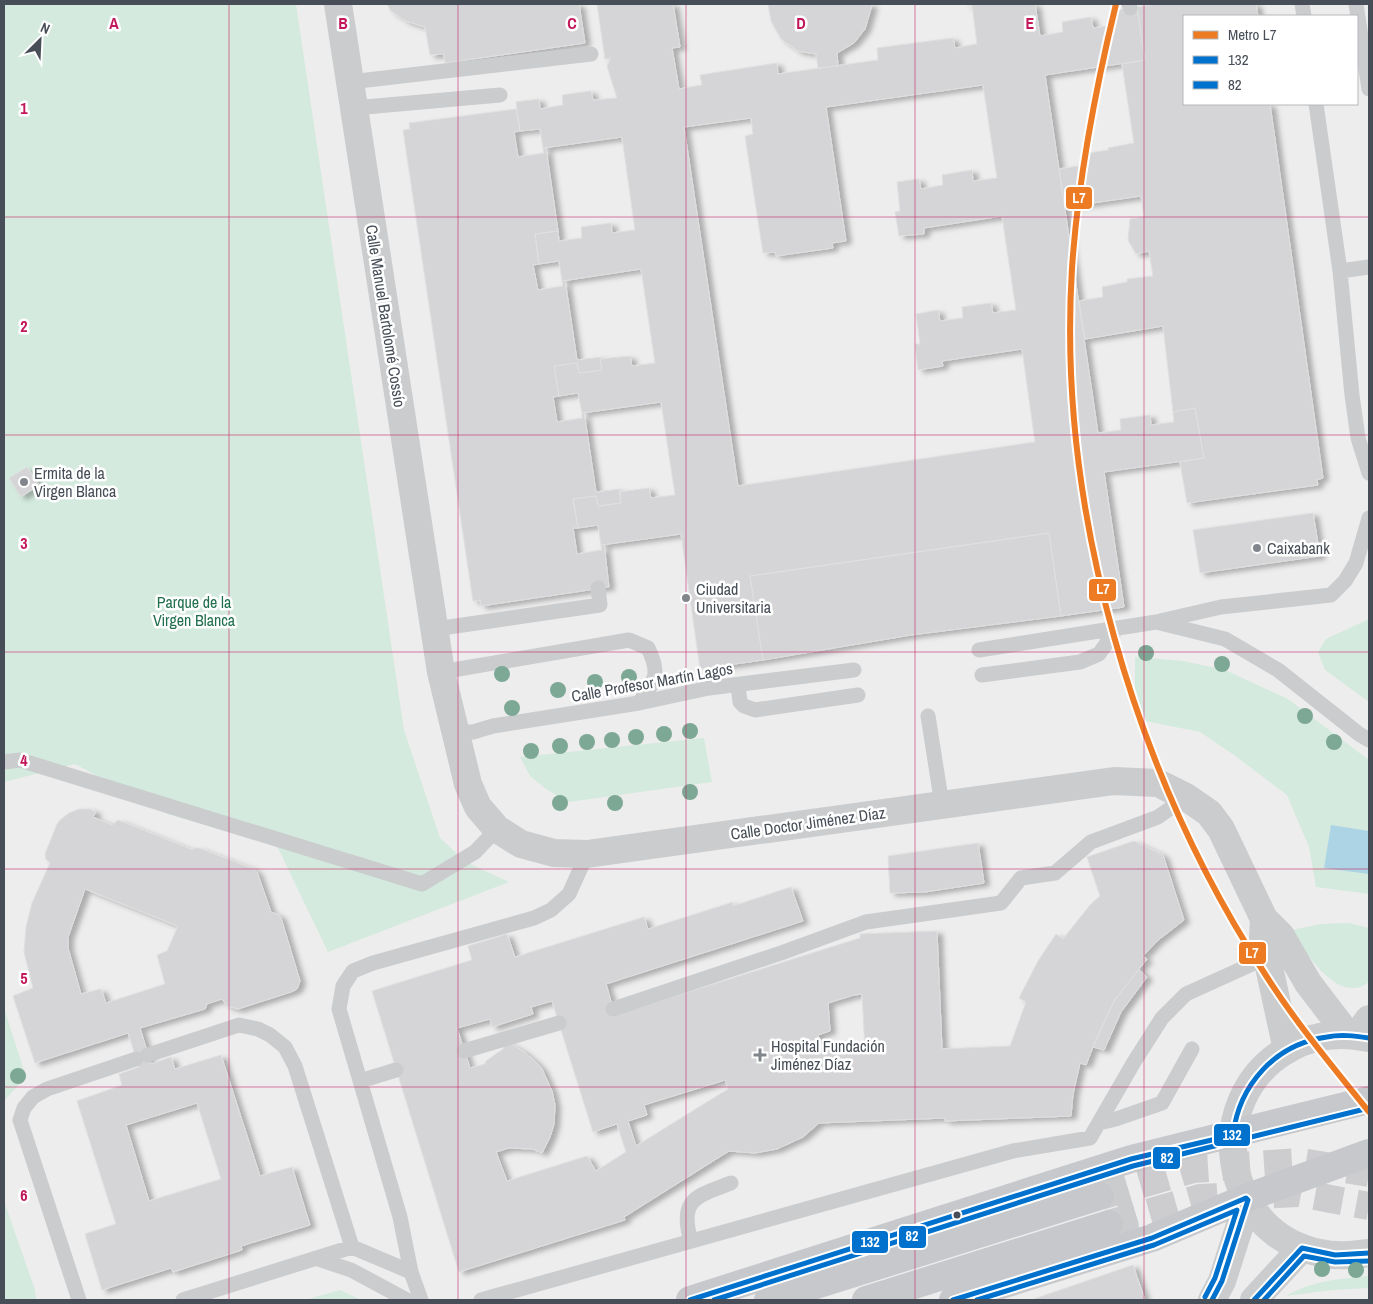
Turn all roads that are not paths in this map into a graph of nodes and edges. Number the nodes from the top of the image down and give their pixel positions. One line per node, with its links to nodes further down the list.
1 (338, 4): 5 (street, Calle Manuel Bartolomé Cossío)
2 (1358, 17): 4 (lane)
3 (591, 54): 5 (lane)
4 (1369, 89)
5 (352, 95): 6 (lane); 14 (street, Calle Manuel Bartolomé Cossío)
6 (500, 95)
7 (1316, 105): 9 (lane)
8 (1369, 267): 9 (lane)
9 (1340, 272): 10 (lane)
10 (1369, 473)
11 (1369, 518): 13 (lane)
12 (598, 588): 14 (lane)
13 (1156, 622): 15 (lane); 25 (lane)
14 (435, 629): 18 (street, Calle Doctor Jiménez Díaz)
15 (1116, 630): 16 (lane); 19 (lane)
16 (979, 650)
17 (854, 670): 20 (lane, Calle Profesor Martín Lagos)
18 (441, 672): 22 (lane); 24 (street, Calle Doctor Jiménez Díaz)
19 (982, 675)
20 (738, 685): 21 (lane); 22 (lane, Calle Profesor Martín Lagos)
21 (858, 695)
22 (639, 703): 24 (lane, Calle Profesor Martín Lagos)
23 (928, 716): 28 (lane)
24 (457, 732): 29 (street, Calle Doctor Jiménez Díaz)
25 (1369, 740)
26 (4, 762): 29 (lane)
27 (1186, 797): 28 (street, Calle Doctor Jiménez Díaz); 31 (street, Calle Doctor Jiménez Díaz); 33 (lane)
28 (942, 805): 30 (street, Calle Doctor Jiménez Díaz)
29 (497, 829): 30 (street, Calle Doctor Jiménez Díaz)
30 (587, 854): 40 (lane)
31 (1264, 919): 32 (street, Calle Doctor Jiménez Díaz); 35 (street, Calle Doctor Jiménez Díaz)
32 (1270, 967): 37 (street, Calle Doctor Jiménez Díaz); 42 (lane)
33 (614, 1009)
34 (559, 1024): 38 (lane)
35 (1361, 1031): 37 (street)
36 (1192, 1049): 42 (lane)
37 (1286, 1050): 43 (street)
38 (464, 1051)
39 (396, 1070): 40 (lane)
40 (360, 1081): 55 (lane)
41 (1369, 1100): 43 (main road)
42 (1099, 1123): 50 (lane)
43 (1233, 1135): 45 (main road); 48 (street)
44 (1369, 1153): 48 (main road)
45 (1104, 1168): 49 (lane); 61 (main road)
46 (731, 1183): 50 (lane)
47 (1100, 1196): 62 (main road)
48 (1247, 1199): 49 (main road); 52 (street); 65 (street)
49 (1114, 1236): 63 (main road); 64 (main road)
50 (691, 1241): 60 (lane)
51 (352, 1247): 54 (lane); 55 (lane); 56 (lane)
52 (1302, 1248): 53 (street); 66 (street)
53 (1369, 1253)
54 (318, 1259): 57 (lane); 58 (lane)
55 (411, 1272): 59 (lane)
56 (79, 1300)
57 (183, 1300)
58 (407, 1300)
59 (421, 1300)
60 (481, 1300)
61 (690, 1300)
62 (768, 1300)
63 (866, 1300)
64 (953, 1300)
65 (1212, 1300)
66 (1254, 1300)

